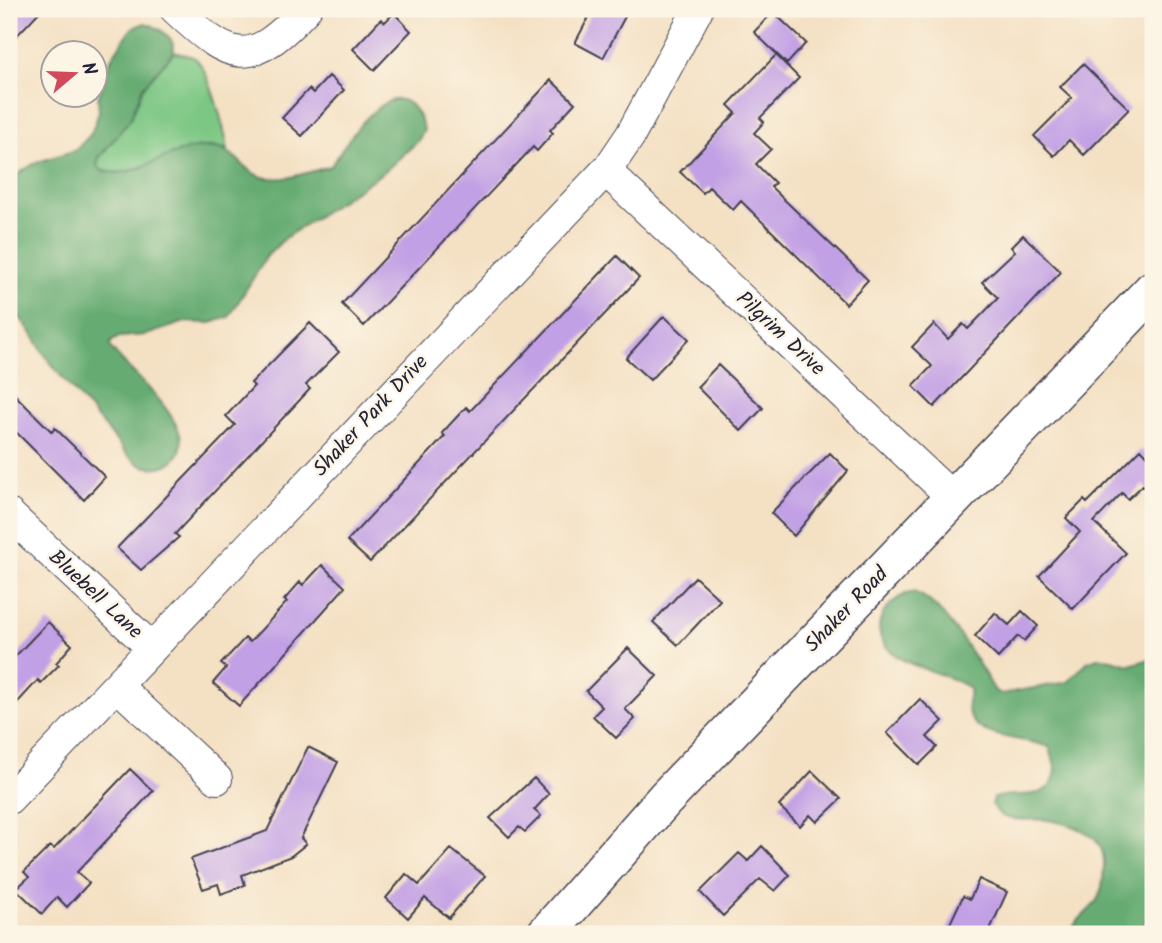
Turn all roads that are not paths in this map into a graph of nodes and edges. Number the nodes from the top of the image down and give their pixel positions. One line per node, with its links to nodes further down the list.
1 (175, 9): 2 (street)
2 (306, 9)
3 (698, 9): 4 (street, Shaker Park Drive)
4 (606, 171): 6 (street, Pilgrim Drive); 8 (street, Shaker Park Drive)
5 (1153, 290): 6 (main road, Shaker Road)
6 (954, 499): 12 (main road, Shaker Road)
7 (9, 514): 8 (street, Bluebell Lane)
8 (152, 648): 9 (street, Shaker Park Drive)
9 (117, 686): 10 (street); 11 (street, Shaker Park Drive)
10 (217, 779)
11 (9, 799)
12 (547, 934)

